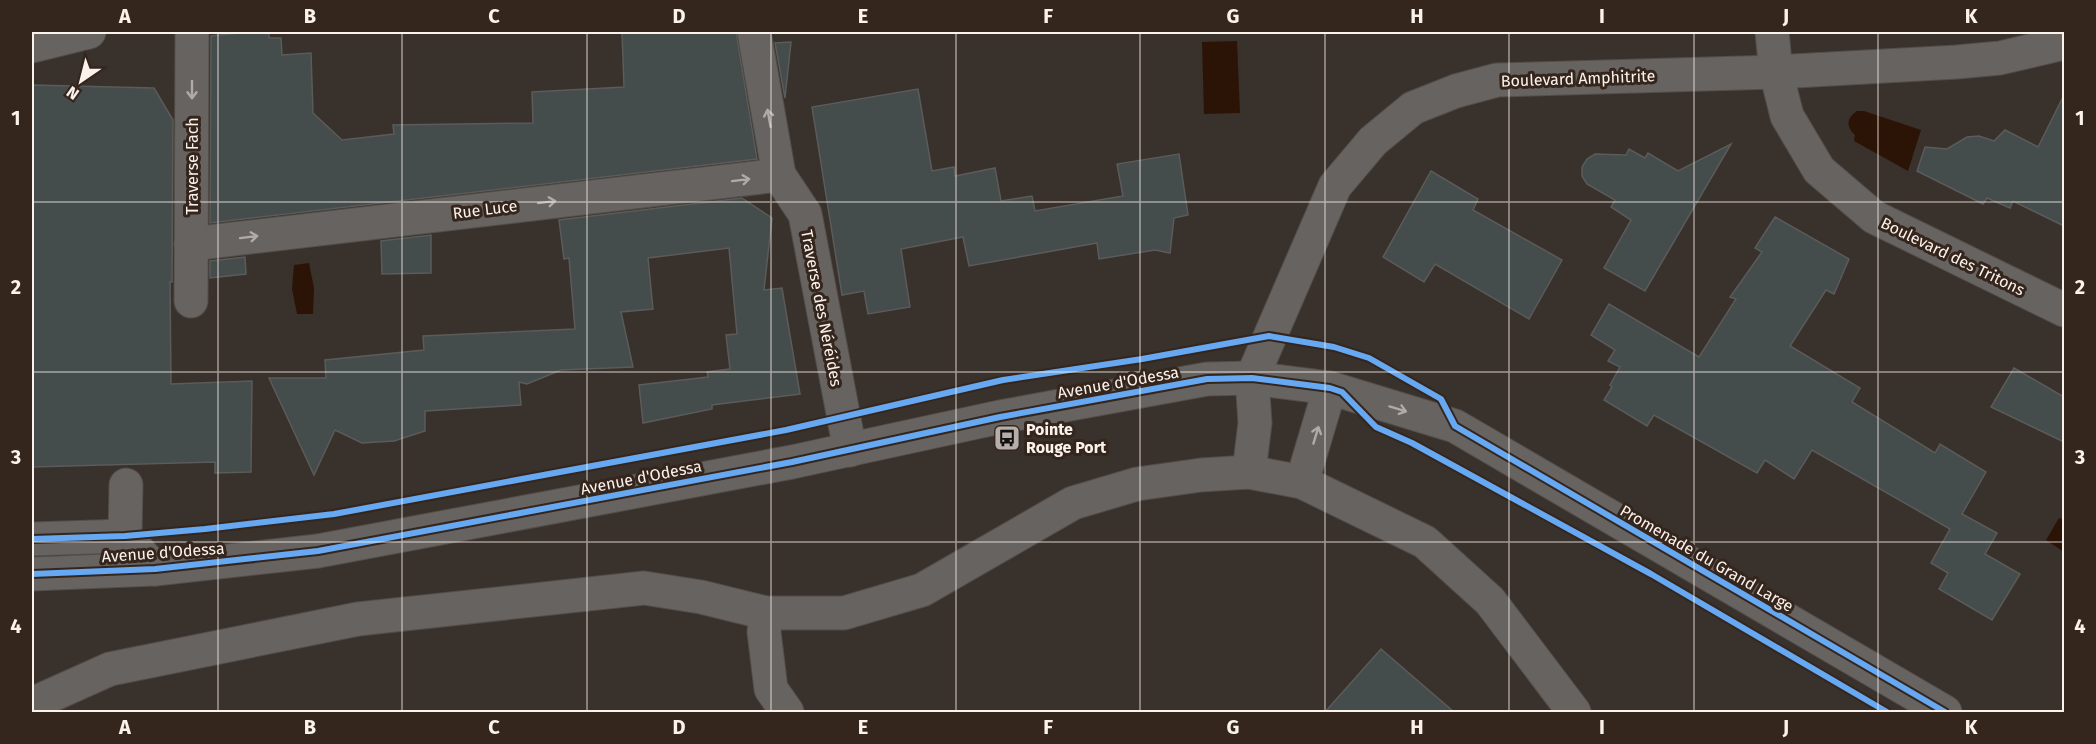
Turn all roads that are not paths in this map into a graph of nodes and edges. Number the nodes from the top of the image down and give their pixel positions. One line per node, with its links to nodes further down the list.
1 (88, 32): 6 (street)
2 (192, 32): 9 (street, Traverse Fach, one-way to 9)
3 (754, 32): 8 (street, Traverse des Néréides, one-way to 3)
4 (1772, 32): 7 (street, Boulevard des Tritons)
5 (2064, 43): 7 (street, Boulevard Amphitrite)
6 (32, 46)
7 (1776, 72): 11 (street, Boulevard des Tritons); 12 (street, Boulevard Amphitrite)
8 (779, 175): 9 (street, Rue Luce, one-way to 8); 14 (street, Traverse des Néréides)
9 (191, 243): 10 (street, Traverse Fach)
10 (191, 301)
11 (2064, 310)
12 (1251, 378): 13 (street, Promenade du Grand Large); 14 (street, Avenue d'Odessa); 15 (street)
13 (1330, 388): 16 (street, one-way to 13); 26 (street, Promenade du Grand Large, one-way to 26)
14 (850, 450): 20 (street, Avenue d'Odessa)
15 (1249, 472): 16 (street); 22 (street)
16 (1302, 482): 25 (street)
17 (126, 485): 18 (street)
18 (125, 536): 19 (street, Avenue d'Odessa); 20 (street)
19 (32, 539)
20 (155, 569): 21 (street, Avenue d'Odessa)
21 (32, 574)
22 (766, 613): 23 (street); 24 (street)
23 (32, 704)
24 (787, 712)
25 (1574, 712)
26 (1945, 712)

